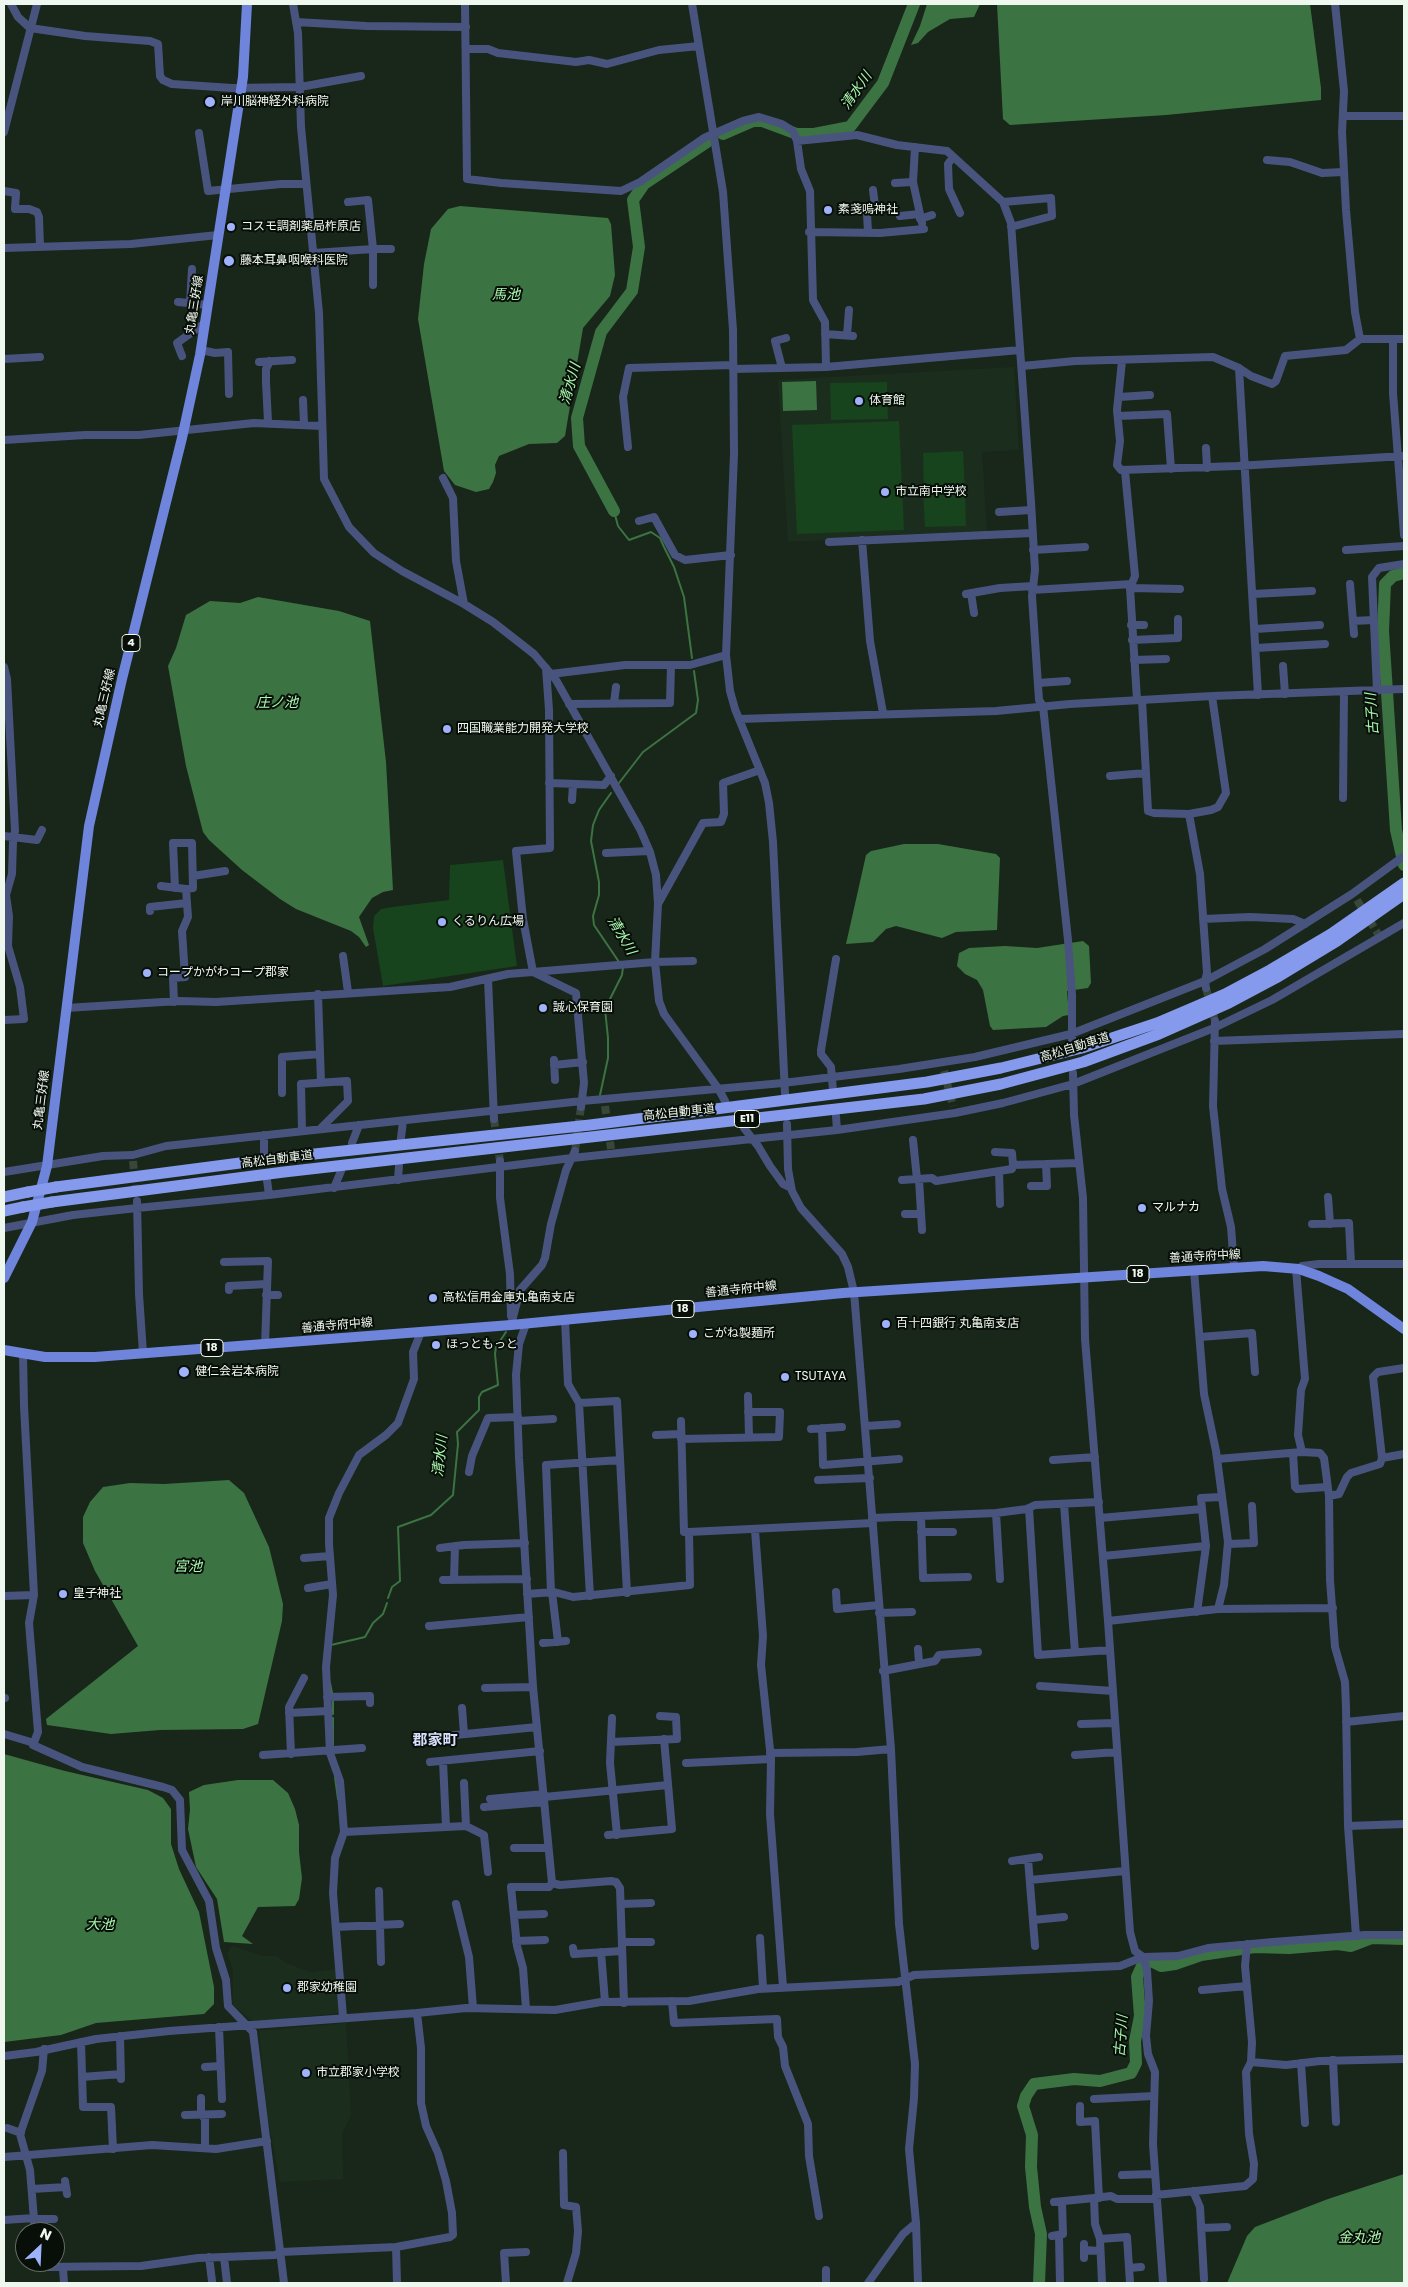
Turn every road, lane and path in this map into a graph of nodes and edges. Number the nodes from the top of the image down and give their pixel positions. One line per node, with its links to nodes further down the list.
1 (11, 4): 10 (street)
2 (37, 4): 10 (street)
3 (247, 4): 15 (main road, 丸亀三好線 / 4)
4 (293, 4): 8 (street)
5 (465, 4): 9 (street)
6 (692, 4): 11 (street)
7 (1336, 4): 16 (street)
8 (296, 22): 9 (street); 14 (street)
9 (466, 27): 12 (street)
10 (30, 28): 15 (street); 18 (street)
11 (699, 46): 12 (street); 20 (street)
12 (466, 49): 20 (street)
13 (361, 76): 14 (street)
14 (300, 87): 15 (street); 28 (street)
15 (241, 88): 31 (main road, 丸亀三好線 / 4)
16 (1343, 116): 17 (street); 25 (street)
17 (1404, 116)
18 (4, 132)
19 (199, 132): 31 (street)
20 (714, 133): 21 (street); 69 (street)
21 (795, 136): 22 (street); 39 (street)
22 (915, 148): 23 (street); 27 (street)
23 (953, 157): 33 (street); 34 (street)
24 (1267, 160): 25 (street)
25 (1344, 172): 56 (street)
26 (895, 182): 27 (street)
27 (913, 182): 37 (street)
28 (306, 184): 31 (street); 46 (street)
29 (873, 190): 40 (street)
30 (4, 191): 42 (street)
31 (225, 191): 41 (main road, 丸亀三好線 / 4)
32 (348, 202): 44 (street)
33 (1003, 202): 38 (street); 38 (street)
34 (960, 213)
35 (932, 215): 37 (street)
36 (900, 216): 37 (street)
37 (921, 221): 40 (street)
38 (1011, 227): 60 (street)
39 (809, 232): 40 (street); 54 (street)
40 (868, 232)
41 (218, 235): 42 (street); 51 (main road, 丸亀三好線 / 4)
42 (40, 247): 43 (street)
43 (4, 248)
44 (373, 249): 45 (street); 46 (street); 48 (street)
45 (391, 249)
46 (314, 253): 80 (street)
47 (192, 269): 50 (street)
48 (373, 285)
49 (178, 302): 50 (street)
50 (190, 304): 51 (street)
51 (208, 305): 53 (main road, 丸亀三好線 / 4)
52 (849, 310): 54 (street)
53 (205, 323): 59 (main road, 丸亀三好線 / 4); 61 (street)
54 (825, 334): 70 (street)
55 (786, 338): 71 (street)
56 (1360, 339): 58 (street); 72 (street)
57 (1404, 339): 58 (street)
58 (1393, 340): 85 (street)
59 (201, 350): 73 (street); 81 (main road, 丸亀三好線 / 4)
60 (1020, 350): 68 (street); 70 (street)
61 (182, 356)
62 (40, 357): 63 (street)
63 (4, 359)
64 (292, 360): 65 (street)
65 (270, 361): 67 (street); 78 (street)
66 (1122, 361): 68 (street); 72 (street); 75 (street)
67 (259, 362)
68 (1022, 366): 91 (street)
69 (733, 367): 71 (street); 83 (street); 102 (street)
70 (826, 367): 71 (street)
71 (782, 368)
72 (1239, 368): 86 (street)
73 (229, 394)
74 (1150, 395): 75 (street)
75 (1119, 397): 77 (street)
76 (304, 400): 79 (street)
77 (1118, 416): 88 (street); 89 (street)
78 (268, 422): 79 (street); 81 (street)
79 (304, 424): 80 (street)
80 (322, 426): 110 (street)
81 (184, 431): 82 (street); 182 (main road, 丸亀三好線 / 4)
82 (4, 440)
83 (628, 447)
84 (1206, 448): 87 (street)
85 (1402, 456): 86 (street); 95 (street)
86 (1244, 465): 87 (street); 109 (street)
87 (1207, 468): 88 (street)
88 (1171, 469): 89 (street)
89 (1124, 471): 105 (street)
90 (443, 478): 110 (street)
91 (1031, 510): 92 (street); 94 (street)
92 (999, 512)
93 (639, 521): 102 (street)
94 (1032, 533): 96 (street); 100 (street)
95 (1404, 535)
96 (862, 540): 97 (street); 143 (street)
97 (828, 542)
98 (1404, 546): 101 (street)
99 (1085, 547): 100 (street)
100 (1033, 550): 106 (street)
101 (1346, 550)
102 (731, 555): 123 (street)
103 (1404, 564): 114 (street)
104 (1350, 584): 113 (street)
105 (1131, 586): 106 (street); 107 (street); 115 (street)
106 (1032, 588): 111 (street); 131 (street)
107 (1180, 589)
108 (1312, 591): 109 (street)
109 (1253, 594): 118 (street)
110 (464, 604): 129 (street)
111 (974, 613)
112 (1178, 619): 120 (street)
113 (1353, 620): 114 (street); 119 (street)
114 (1373, 620): 134 (street)
115 (1131, 625): 117 (street); 120 (street)
116 (1320, 625): 118 (street)
117 (1144, 626)
118 (1255, 629): 122 (street)
119 (1354, 634)
120 (1132, 640): 125 (street)
121 (1325, 644): 122 (street)
122 (1256, 648): 137 (street)
123 (726, 655): 126 (street); 144 (street)
124 (1166, 659): 125 (street)
125 (1134, 660): 139 (street)
126 (671, 665): 129 (street); 140 (street)
127 (1283, 666): 136 (street)
128 (4, 667): 156 (street)
129 (548, 671): 141 (street); 149 (street)
130 (1067, 681): 131 (street)
131 (1038, 683): 142 (street)
132 (616, 687): 140 (street)
133 (1404, 689): 134 (street)
134 (1378, 691): 135 (street)
135 (1344, 692): 136 (street); 151 (street)
136 (1285, 694): 137 (street)
137 (1258, 695): 138 (street)
138 (1212, 696): 139 (street); 153 (street)
139 (1140, 700): 142 (street); 146 (street)
140 (614, 703): 141 (street)
141 (569, 704): 147 (street)
142 (1044, 706): 143 (street); 185 (street)
143 (883, 713): 144 (street)
144 (739, 719): 145 (street)
145 (760, 770): 167 (street); 195 (street)
146 (1146, 773): 148 (street); 153 (street)
147 (611, 776): 150 (street); 157 (street)
148 (1110, 776)
149 (550, 784): 150 (street); 176 (street)
150 (573, 784): 152 (street)
151 (1343, 798)
152 (572, 800)
153 (1189, 814): 169 (street)
154 (42, 830): 156 (street)
155 (4, 836): 156 (street)
156 (14, 836): 183 (street)
157 (649, 851): 158 (street); 167 (street)
158 (606, 853)
159 (1404, 856): 171 (street)
160 (224, 871): 161 (street)
161 (193, 876): 163 (street); 164 (street)
162 (161, 886): 163 (street)
163 (174, 888): 164 (street)
164 (186, 889): 166 (street)
165 (1401, 891): 238 (highway, 高松自動車道 / E11, bridge); 242 (highway, 高松自動車道 / E11, bridge)
166 (187, 903): 168 (street); 181 (street)
167 (658, 904): 175 (street)
168 (150, 911)
169 (1203, 919): 171 (street); 178 (street)
170 (1404, 923): 184 (street)
171 (1305, 924): 178 (street)
172 (343, 956): 179 (street)
173 (836, 959): 192 (street)
174 (693, 961): 175 (street)
175 (655, 962): 176 (street); 197 (street)
176 (534, 972): 177 (street); 190 (street)
177 (488, 978): 179 (street); 203 (street)
178 (1205, 985): 185 (street)
179 (348, 992): 180 (street)
180 (318, 994): 181 (street); 189 (street)
181 (174, 1002): 182 (street)
182 (66, 1008): 226 (main road, 丸亀三好線 / 4)
183 (4, 1020)
184 (1215, 1024): 187 (street); 196 (street)
185 (1072, 1034): 188 (street); 192 (street)
186 (1404, 1034): 187 (street)
187 (1214, 1041): 253 (street)
188 (1072, 1043)
189 (320, 1054): 194 (street); 199 (street)
190 (583, 1062): 193 (street); 202 (street)
191 (1073, 1073): 196 (street)
192 (832, 1077): 195 (street); 198 (street)
193 (555, 1080)
194 (321, 1083): 209 (street); 211 (street)
195 (783, 1083): 197 (street); 200 (street)
196 (1073, 1084): 210 (street); 221 (street)
197 (718, 1088): 201 (street); 202 (street)
198 (833, 1090)
199 (282, 1093)
200 (785, 1094)
201 (725, 1101)
202 (581, 1104): 203 (street)
203 (493, 1115): 205 (street)
204 (836, 1116): 210 (street)
205 (403, 1120): 207 (street); 214 (street)
206 (787, 1124): 213 (street)
207 (359, 1125): 209 (street); 217 (street)
208 (744, 1128): 215 (street)
209 (320, 1129): 211 (street)
210 (837, 1130): 213 (street)
211 (302, 1131): 212 (street)
212 (264, 1135): 218 (street); 226 (street)
213 (787, 1135): 215 (street); 236 (street)
214 (401, 1138)
215 (752, 1139): 220 (street); 236 (street)
216 (913, 1140): 230 (street)
217 (352, 1143)
218 (264, 1152)
219 (995, 1152): 225 (street)
220 (573, 1155): 224 (street); 265 (street)
221 (1079, 1163): 222 (street); 256 (street)
222 (1046, 1164): 225 (street); 234 (street)
223 (399, 1165): 232 (street)
224 (500, 1165): 232 (street); 265 (street)
225 (1012, 1165): 228 (street)
226 (46, 1166): 229 (street); 245 (main road, 丸亀三好線 / 4)
227 (341, 1171): 235 (street)
228 (999, 1171): 230 (street); 241 (street)
229 (4, 1172)
230 (918, 1179): 233 (street); 244 (street)
231 (267, 1180): 237 (street)
232 (398, 1180): 235 (street)
233 (902, 1180)
234 (1031, 1186)
235 (334, 1188): 237 (street)
236 (791, 1188): 260 (street)
237 (269, 1195): 240 (street)
238 (4, 1197)
239 (1328, 1197): 247 (street)
240 (137, 1204): 245 (street); 271 (street)
241 (1000, 1204)
242 (4, 1211)
243 (905, 1214): 244 (street)
244 (921, 1214): 249 (street)
245 (32, 1222): 248 (street); 257 (main road, 丸亀三好線 / 4)
246 (1312, 1224): 247 (street)
247 (1330, 1224): 251 (street)
248 (4, 1228)
249 (922, 1230)
250 (224, 1262): 258 (street)
251 (1351, 1263): 252 (street); 254 (street)
252 (1404, 1264)
253 (1234, 1268): 254 (main road, 善通寺府中線 / 18); 255 (main road, 善通寺府中線 / 18)
254 (1298, 1269): 266 (main road, 善通寺府中線 / 18); 289 (street)
255 (1194, 1270): 256 (main road, 善通寺府中線 / 18); 268 (street)
256 (1085, 1277): 260 (main road, 善通寺府中線 / 18); 292 (street)
257 (4, 1278)
258 (267, 1284): 259 (street); 261 (street)
259 (229, 1290)
260 (854, 1292): 263 (main road, 善通寺府中線 / 18); 282 (street)
261 (266, 1295): 262 (street); 269 (street)
262 (278, 1295)
263 (565, 1320): 264 (main road, 善通寺府中線 / 18); 276 (street)
264 (526, 1324): 265 (main road, 善通寺府中線 / 18); 278 (street)
265 (512, 1325): 267 (main road, 善通寺府中線 / 18)
266 (1404, 1329)
267 (421, 1332): 269 (main road, 善通寺府中線 / 18); 323 (street)
268 (1200, 1338): 274 (street); 295 (street)
269 (265, 1345): 271 (main road, 善通寺府中線 / 18)
270 (4, 1350): 272 (main road, 善通寺府中線 / 18)
271 (144, 1353): 272 (main road, 善通寺府中線 / 18)
272 (23, 1354): 337 (street)
273 (1404, 1368): 293 (street)
274 (1255, 1372)
275 (748, 1396): 277 (street)
276 (579, 1403): 296 (street); 299 (street)
277 (748, 1412): 288 (street); 288 (street)
278 (518, 1419): 279 (street); 300 (street); 318 (street)
279 (553, 1420)
280 (681, 1421): 287 (street)
281 (898, 1424): 282 (street)
282 (866, 1426): 298 (street)
283 (842, 1427): 284 (street)
284 (822, 1428): 285 (street); 298 (street)
285 (811, 1429)
286 (656, 1435): 287 (street)
287 (681, 1437): 288 (street); 315 (street)
288 (749, 1437)
289 (1302, 1452): 290 (street); 303 (street)
290 (1293, 1453): 295 (street); 303 (street)
291 (1404, 1454): 293 (street)
292 (1095, 1457): 297 (street); 305 (street)
293 (1382, 1458): 303 (street)
294 (898, 1459): 298 (street)
295 (1217, 1459): 304 (street)
296 (620, 1460): 299 (street); 335 (street)
297 (1053, 1460)
298 (869, 1461): 301 (street)
299 (582, 1462): 333 (street); 339 (street)
300 (470, 1472)
301 (870, 1478): 302 (street); 313 (street)
302 (818, 1480)
303 (1328, 1491): 340 (street)
304 (1221, 1497): 309 (street); 319 (street)
305 (1099, 1502): 306 (street); 312 (street)
306 (1064, 1504): 308 (street); 352 (street)
307 (1252, 1506): 319 (street)
308 (1029, 1508): 310 (street); 353 (street)
309 (1202, 1509): 312 (street); 321 (street)
310 (996, 1513): 311 (street); 330 (street)
311 (921, 1516): 313 (street); 316 (street)
312 (1100, 1518): 324 (street)
313 (873, 1520): 314 (street); 341 (street)
314 (755, 1530): 315 (street); 388 (street)
315 (689, 1532): 335 (street)
316 (921, 1532): 317 (street); 326 (street)
317 (952, 1532)
318 (525, 1543): 320 (street); 327 (street)
319 (1228, 1544): 342 (street)
320 (454, 1546): 322 (street); 329 (street)
321 (1206, 1546): 324 (street); 344 (street)
322 (440, 1548)
323 (330, 1556): 325 (street); 331 (street)
324 (1103, 1556): 346 (street)
325 (304, 1558)
326 (968, 1577)
327 (527, 1579): 329 (street); 336 (street)
328 (443, 1580): 329 (street)
329 (454, 1580)
330 (1000, 1580)
331 (332, 1584): 332 (street); 362 (street)
332 (308, 1588)
333 (552, 1592): 336 (street); 339 (street); 348 (street)
334 (836, 1592): 341 (street)
335 (627, 1593): 339 (street)
336 (527, 1594): 345 (street)
337 (34, 1595): 338 (street); 379 (street)
338 (4, 1596)
339 (590, 1596)
340 (1334, 1608): 342 (street); 371 (street)
341 (879, 1609): 343 (street); 356 (street)
342 (1218, 1609): 344 (street)
343 (912, 1612)
344 (1197, 1612): 346 (street)
345 (529, 1617): 347 (street); 358 (street)
346 (1108, 1621): 350 (street)
347 (429, 1626)
348 (543, 1644)
349 (918, 1649): 355 (street)
350 (1110, 1650): 352 (street); 361 (street)
351 (978, 1652): 355 (street)
352 (1075, 1652): 353 (street)
353 (1038, 1655): 354 (street)
354 (1029, 1656)
355 (919, 1663): 356 (street)
356 (883, 1671): 381 (street)
357 (304, 1678): 366 (street)
358 (533, 1686): 360 (street); 373 (street)
359 (1040, 1686): 361 (street)
360 (485, 1688)
361 (1113, 1691): 370 (street)
362 (327, 1698): 363 (street); 365 (street)
363 (370, 1704)
364 (462, 1708): 375 (street)
365 (328, 1711): 366 (street); 382 (street)
366 (289, 1713): 385 (street)
367 (660, 1716): 377 (street)
368 (1404, 1716): 371 (street)
369 (612, 1718): 378 (street)
370 (1115, 1722): 372 (street); 384 (street)
371 (1346, 1722): 400 (street)
372 (1081, 1724)
373 (537, 1727): 375 (street); 383 (street)
374 (4, 1734): 379 (street)
375 (464, 1734): 376 (street)
376 (435, 1737)
377 (664, 1739): 378 (street); 393 (street)
378 (611, 1742): 394 (street)
379 (34, 1743): 451 (street)
380 (362, 1748): 382 (street)
381 (891, 1749): 388 (street); 439 (street)
382 (330, 1751): 385 (street); 402 (street)
383 (540, 1751): 389 (street); 395 (street)
384 (1116, 1752): 387 (street); 410 (street)
385 (291, 1754): 386 (street)
386 (263, 1755)
387 (1075, 1755)
388 (770, 1756): 391 (street); 441 (street)
389 (442, 1761): 390 (street); 401 (street)
390 (430, 1762)
391 (686, 1763)
392 (464, 1783): 399 (street)
393 (668, 1786): 394 (street); 403 (street)
394 (613, 1790): 395 (street); 403 (street)
395 (544, 1798): 396 (street); 397 (street); 406 (street)
396 (490, 1799)
397 (484, 1807)
398 (1404, 1824): 400 (street)
399 (466, 1826): 401 (street); 411 (street)
400 (1348, 1826): 426 (street)
401 (446, 1827): 402 (street)
402 (344, 1832): 424 (street)
403 (616, 1834): 404 (street)
404 (608, 1836)
405 (514, 1848): 406 (street)
406 (548, 1848): 413 (street)
407 (1039, 1857): 408 (street)
408 (1028, 1858): 409 (street); 412 (street)
409 (1012, 1861)
410 (1125, 1871): 412 (street); 437 (street)
411 (488, 1872)
412 (1030, 1880): 421 (street)
413 (552, 1883): 417 (street); 419 (street)
414 (379, 1891): 423 (street)
415 (651, 1903): 417 (street)
416 (456, 1904): 447 (street)
417 (622, 1904): 430 (street)
418 (544, 1914): 419 (street)
419 (514, 1915): 429 (street)
420 (1064, 1917): 421 (street)
421 (1033, 1920): 433 (street)
422 (400, 1924): 423 (street)
423 (380, 1925): 424 (street); 438 (street)
424 (336, 1926): 450 (street)
425 (1404, 1935): 426 (street)
426 (1356, 1936): 432 (street)
427 (760, 1938): 442 (street)
428 (545, 1940): 429 (street)
429 (516, 1941): 448 (street)
430 (622, 1942): 431 (street); 435 (street)
431 (651, 1942)
432 (1247, 1945): 437 (street); 440 (street)
433 (1035, 1946)
434 (573, 1948): 436 (street)
435 (622, 1951): 436 (street); 446 (street)
436 (601, 1952): 444 (street)
437 (1144, 1959): 439 (street); 464 (street)
438 (381, 1962)
439 (906, 1978): 441 (street); 495 (street)
440 (1247, 1986): 443 (street); 459 (street)
441 (783, 1987): 442 (street)
442 (763, 1988): 445 (street)
443 (1202, 1990)
444 (605, 2002): 446 (street); 448 (street)
445 (672, 2002): 446 (street); 489 (street)
446 (624, 2003)
447 (473, 2008): 448 (street); 449 (street)
448 (526, 2009)
449 (416, 2013): 450 (street); 499 (street)
450 (343, 2017): 451 (street)
451 (246, 2024): 452 (street); 476 (street)
452 (219, 2027): 453 (street); 461 (street)
453 (120, 2036): 454 (street); 463 (street)
454 (81, 2042): 455 (street); 463 (street)
455 (44, 2049): 456 (street); 475 (street)
456 (4, 2056)
457 (1404, 2058): 458 (street)
458 (1333, 2060): 460 (street); 473 (street)
459 (1251, 2062): 460 (street); 486 (street)
460 (1301, 2063): 472 (street)
461 (220, 2066): 462 (street); 466 (street)
462 (205, 2067)
463 (82, 2077): 478 (street)
464 (1154, 2096): 467 (street); 482 (street)
465 (201, 2098): 469 (street)
466 (222, 2098)
467 (1094, 2099)
468 (1080, 2106): 488 (street)
469 (201, 2114): 470 (street); 471 (street); 477 (street)
470 (222, 2114)
471 (185, 2115)
472 (1305, 2122)
473 (1336, 2122)
474 (7, 2128): 475 (street)
475 (21, 2133): 480 (street)
476 (267, 2140): 477 (street); 502 (street)
477 (205, 2148): 478 (street)
478 (113, 2149): 480 (street)
479 (563, 2153): 516 (street)
480 (26, 2154): 481 (street); 485 (street)
481 (4, 2157)
482 (1154, 2174): 483 (street); 487 (street)
483 (1122, 2175)
484 (66, 2187): 485 (street)
485 (32, 2190): 490 (street)
486 (1193, 2191): 487 (street); 497 (street)
487 (1156, 2197): 488 (street); 523 (street)
488 (1094, 2198): 492 (street); 498 (street); 520 (street)
489 (819, 2216)
490 (34, 2218): 491 (street); 493 (street); 494 (street)
491 (54, 2218)
492 (1090, 2218)
493 (4, 2220)
494 (34, 2222)
495 (916, 2223): 518 (street); 519 (street)
496 (1227, 2227): 497 (street)
497 (1202, 2228): 510 (street)
498 (1100, 2239): 501 (street); 508 (street)
499 (396, 2247): 502 (street); 514 (street)
500 (1084, 2251): 501 (street)
501 (1100, 2251): 521 (street)
502 (281, 2252): 504 (street); 513 (street)
503 (526, 2252): 515 (street)
504 (224, 2257): 505 (street); 512 (street)
505 (209, 2258): 507 (street); 511 (street)
506 (1141, 2267): 508 (street)
507 (65, 2268)
508 (1129, 2268): 522 (street)
509 (826, 2270): 517 (street)
510 (1204, 2279)
511 (212, 2281)
512 (227, 2283)
513 (284, 2283)
514 (397, 2283)
515 (506, 2283)
516 (567, 2283)
517 (826, 2283)
518 (868, 2283)
519 (918, 2283)
520 (1060, 2283)
521 (1102, 2283)
522 (1130, 2283)
523 (1163, 2283)

